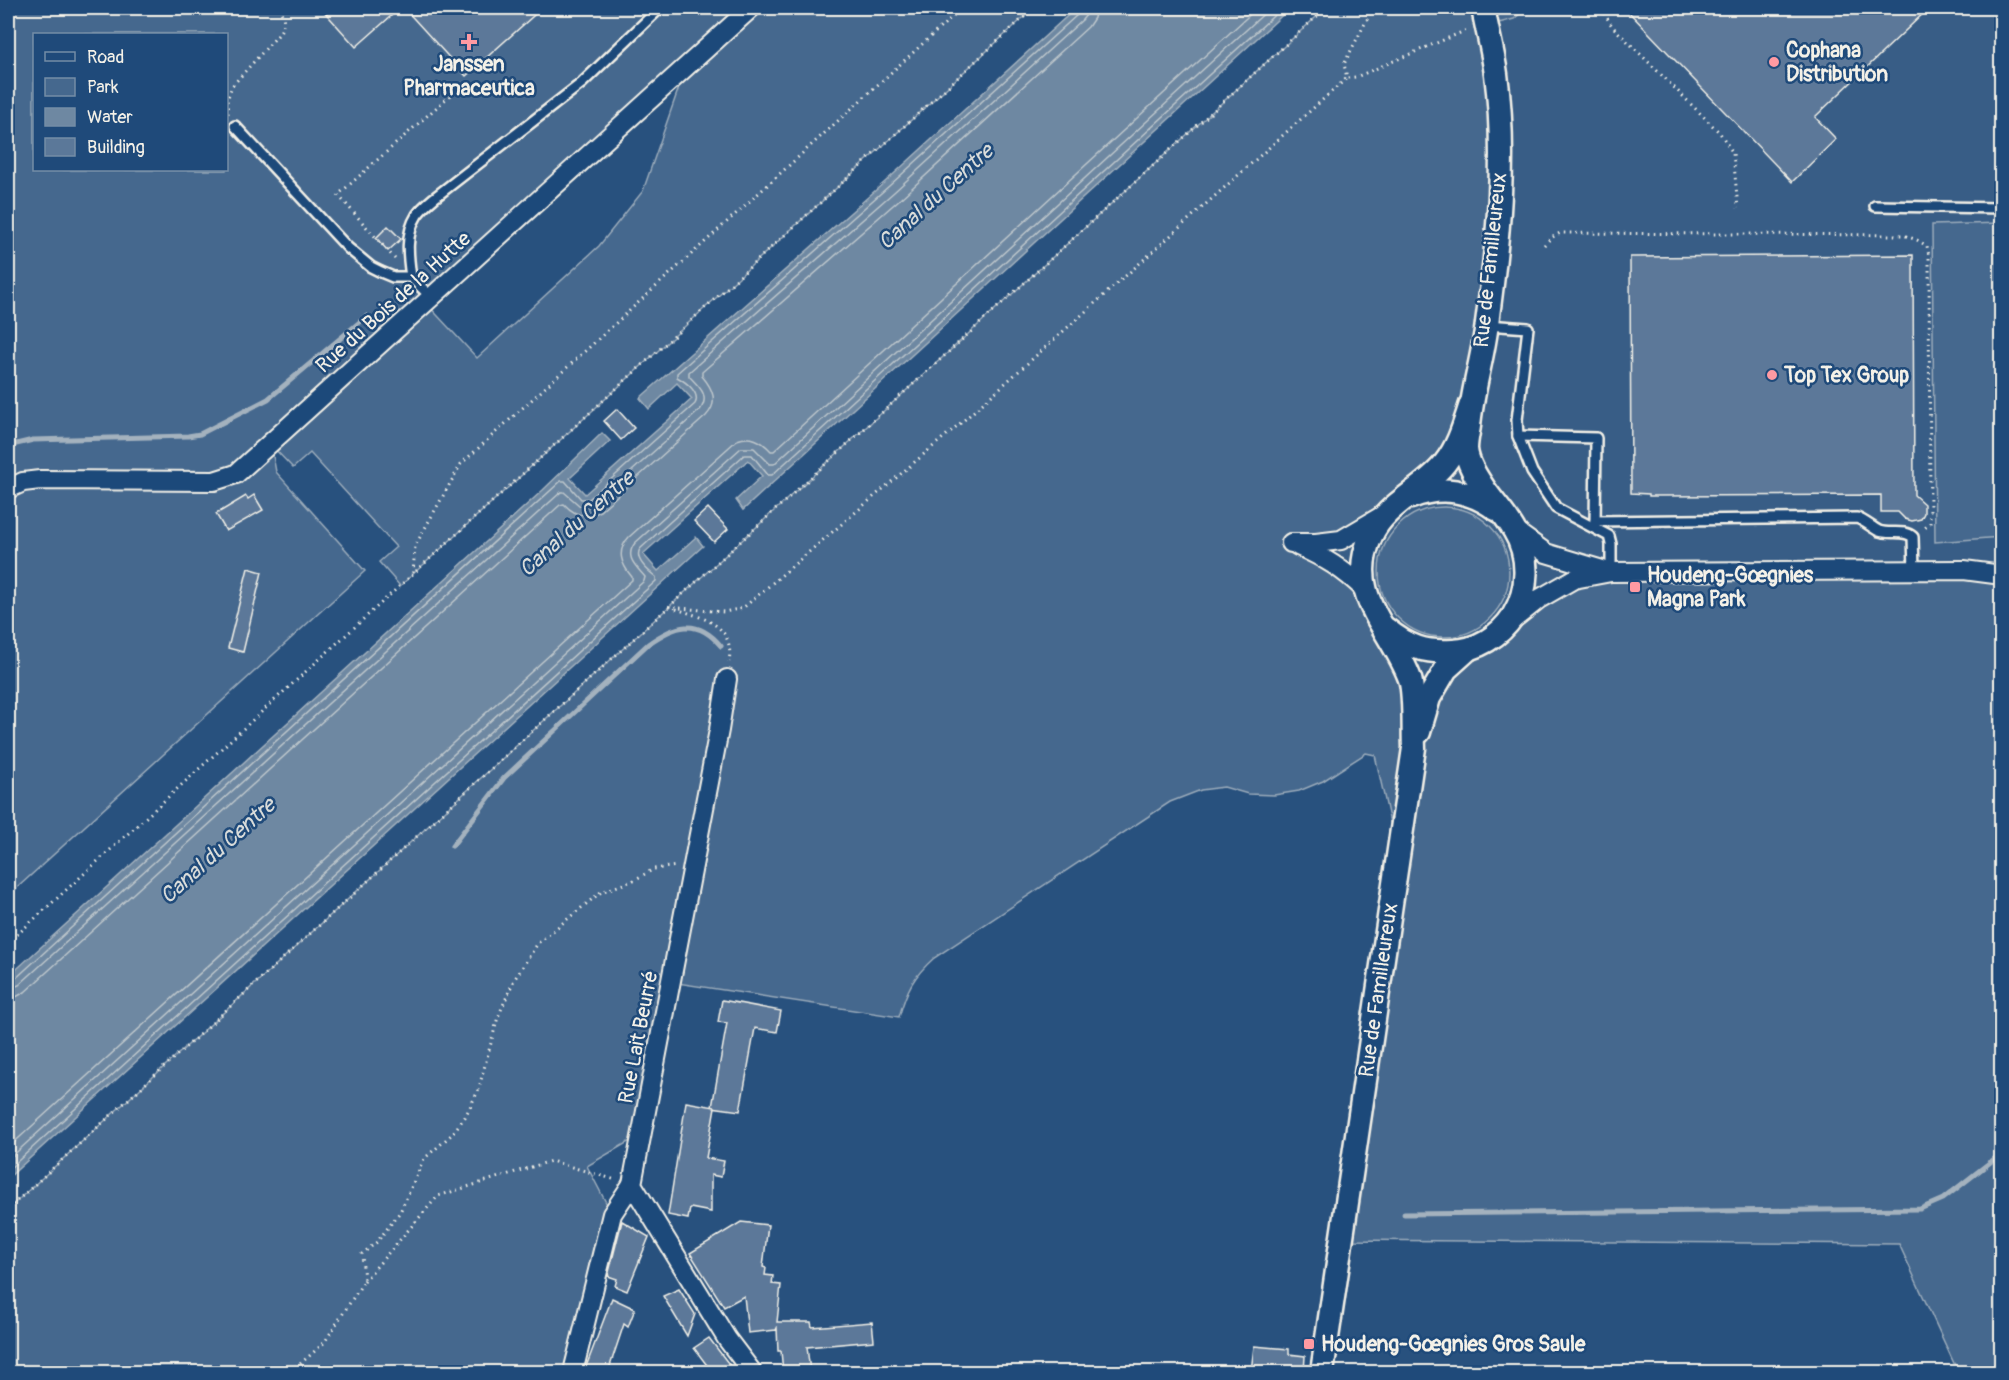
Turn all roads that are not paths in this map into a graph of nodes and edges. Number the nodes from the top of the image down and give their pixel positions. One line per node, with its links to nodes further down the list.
1 (660, 8): 7 (lane)
2 (751, 8): 8 (street, Rue du Bois de la Hutte)
3 (1485, 16): 9 (street, Rue de Familleureux)
4 (235, 126): 7 (lane)
5 (1875, 206): 6 (lane)
6 (2001, 208)
7 (411, 277): 8 (lane)
8 (431, 297): 12 (street, Rue du Bois de la Hutte)
9 (1487, 325): 10 (street, Rue de Familleureux); 11 (lane)
10 (1471, 404): 13 (street, Rue de Familleureux); 14 (street, Rue de Familleureux)
11 (1518, 436): 15 (lane); 15 (lane)
12 (8, 489)
13 (1396, 506): 14 (street); 21 (street, Rue de Familleureux); 21 (street)
14 (1508, 521): 19 (street); 22 (street, Rue de Familleureux)
15 (1595, 526): 17 (lane); 19 (lane)
16 (2001, 564): 18 (street)
17 (1914, 570): 18 (street); 19 (street)
18 (1964, 570): 20 (street)
19 (1611, 572): 22 (street)
20 (2001, 575)
21 (1364, 590): 23 (street, Rue de Familleureux)
22 (1507, 625): 24 (street, Rue de Familleureux)
23 (1385, 628): 24 (street, Rue de Familleureux); 26 (street, Rue de Familleureux)
24 (1467, 650): 26 (street)
25 (727, 679): 27 (street, Rue Lait Beurré)
26 (1414, 748): 28 (street, Rue de Familleureux)
27 (632, 1184): 29 (street); 30 (street)
28 (1323, 1365)
29 (573, 1372)
30 (752, 1372)

